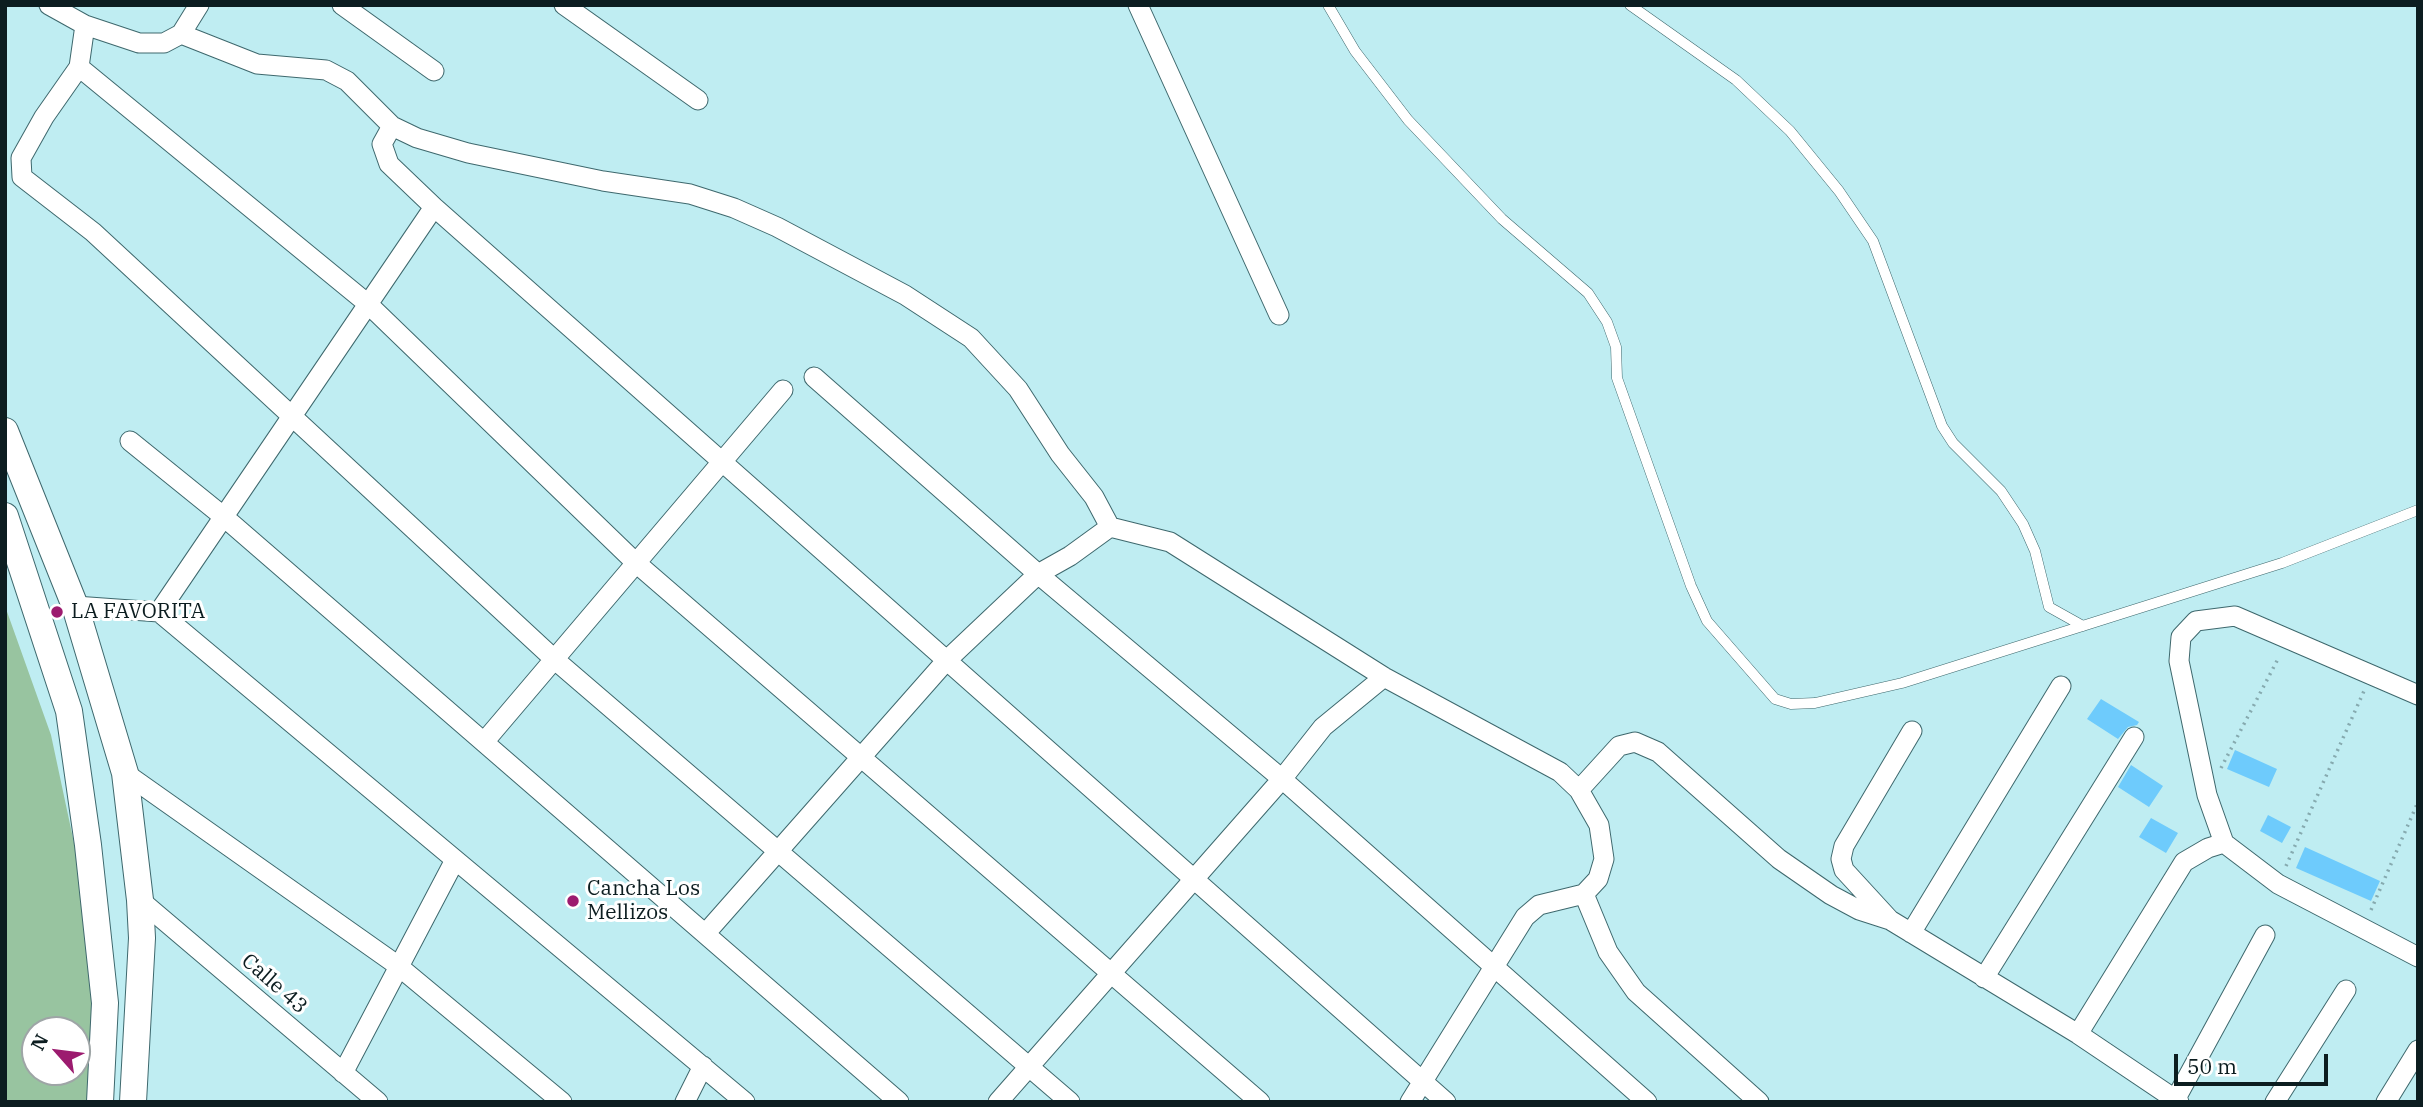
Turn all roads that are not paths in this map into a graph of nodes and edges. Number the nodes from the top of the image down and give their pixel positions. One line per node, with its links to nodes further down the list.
1 (49, 5): 8 (street)
2 (199, 5): 9 (street)
3 (342, 5): 11 (street)
4 (564, 5): 12 (street)
5 (1138, 5): 16 (street)
6 (1328, 5): 31 (lane)
7 (1630, 5): 31 (lane)
8 (85, 25): 9 (street); 10 (street)
9 (181, 34): 13 (street)
10 (79, 67): 15 (street); 19 (street)
11 (434, 71)
12 (698, 100)
13 (392, 126): 14 (street); 26 (street)
14 (434, 207): 15 (street); 22 (street)
15 (368, 304): 19 (street); 27 (street)
16 (1279, 315)
17 (814, 377): 28 (street)
18 (783, 390): 22 (street)
19 (292, 416): 25 (street); 32 (street)
20 (5, 431): 29 (street)
21 (130, 441): 25 (street)
22 (720, 461): 27 (street); 33 (street)
23 (2418, 510): 31 (lane)
24 (5, 516): 67 (street)
25 (223, 517): 30 (street); 39 (street)
26 (1110, 527): 28 (street); 34 (street)
27 (635, 562): 32 (street); 40 (street)
28 (1038, 574): 33 (street); 42 (street)
29 (75, 606): 30 (street); 41 (street)
30 (159, 612): 46 (street)
31 (2082, 626)
32 (554, 659): 39 (street); 45 (street)
33 (946, 661): 40 (street); 47 (street)
34 (1384, 677): 42 (street); 43 (street)
35 (2061, 686): 51 (street)
36 (2418, 695): 44 (street)
37 (1912, 730): 50 (street)
38 (2134, 737): 58 (street)
39 (484, 742): 52 (street)
40 (861, 757): 45 (street); 57 (street)
41 (125, 773): 49 (street); 55 (street)
42 (1282, 779): 47 (street); 56 (street)
43 (1579, 790): 48 (street); 50 (street)
44 (2216, 845): 54 (street); 60 (street)
45 (778, 852): 52 (street); 63 (street)
46 (455, 860): 55 (street); 62 (street)
47 (1194, 879): 57 (street); 65 (street)
48 (1584, 894): 56 (street); 80 (street)
49 (140, 900): 64 (street, Calle 43); 68 (street)
50 (1890, 920): 51 (street)
51 (1911, 933): 58 (street)
52 (705, 934): 73 (street)
53 (2265, 935): 66 (street)
54 (2418, 957)
55 (397, 965): 64 (street); 70 (street)
56 (1494, 967): 65 (street); 79 (street)
57 (1111, 973): 63 (street); 76 (street)
58 (1984, 978): 60 (street)
59 (2346, 990): 81 (street)
60 (2078, 1034): 66 (street)
61 (2418, 1050): 82 (street)
62 (702, 1066): 71 (street); 72 (street)
63 (1029, 1067): 74 (street); 75 (street)
64 (343, 1073): 69 (street, Calle 43)
65 (1423, 1081): 77 (street); 78 (street)
66 (2176, 1101)
67 (100, 1102)
68 (134, 1102)
69 (378, 1102)
70 (562, 1102)
71 (685, 1102)
72 (745, 1102)
73 (899, 1102)
74 (998, 1102)
75 (1070, 1102)
76 (1260, 1102)
77 (1410, 1102)
78 (1446, 1102)
79 (1647, 1102)
80 (1759, 1102)
81 (2275, 1102)
82 (2386, 1102)

